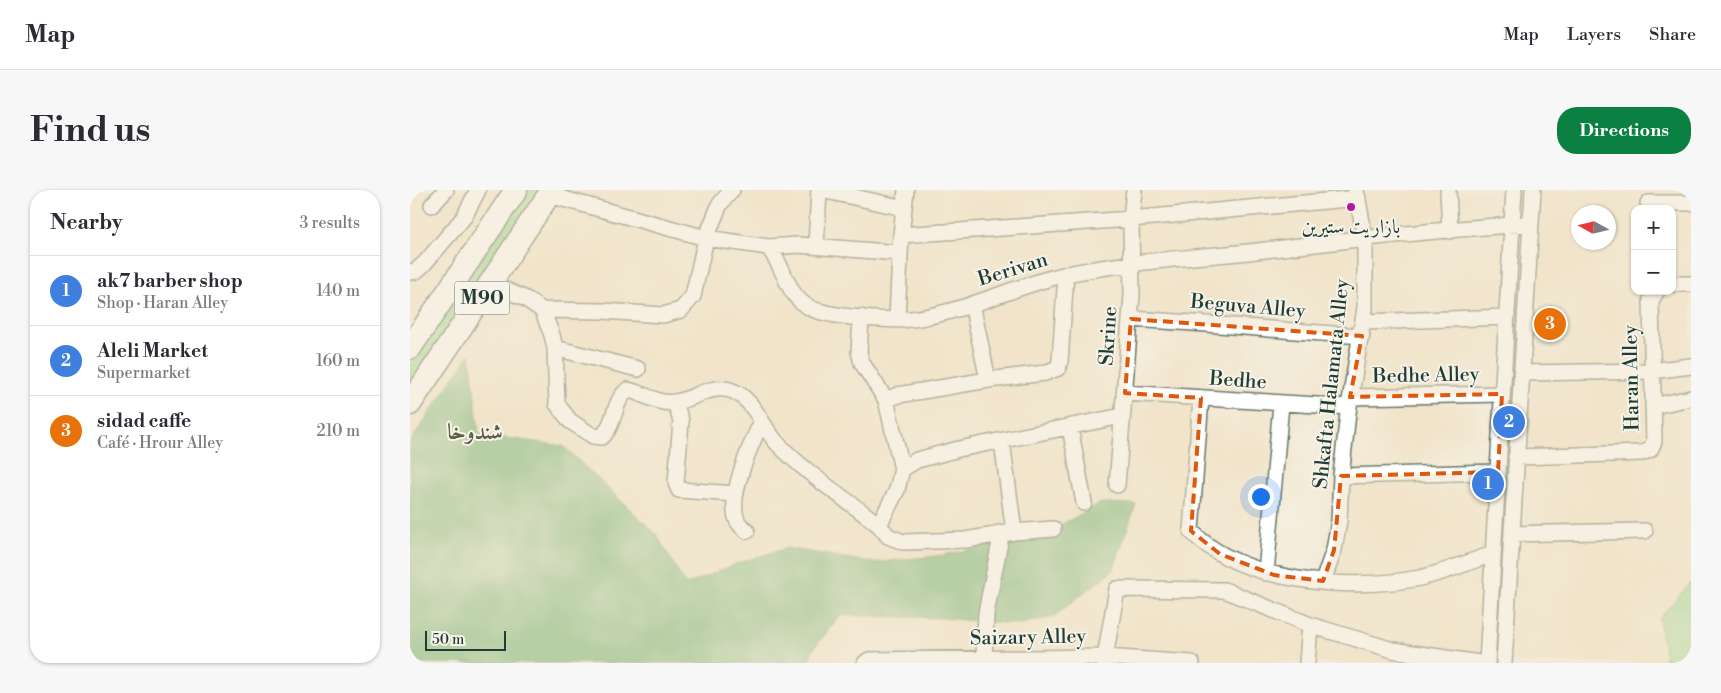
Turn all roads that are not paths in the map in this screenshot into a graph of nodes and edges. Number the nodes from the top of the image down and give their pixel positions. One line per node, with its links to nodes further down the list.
1 (446, 190): 15 (street)
2 (478, 190): 28 (street)
3 (516, 190): 41 (highway, M90)
4 (732, 190): 22 (street)
5 (821, 190): 16 (street); 24 (street)
6 (906, 190): 16 (street)
7 (1134, 190): 17 (street, Skrine)
8 (1448, 190): 20 (street)
9 (1514, 190): 19 (street)
10 (1532, 190): 18 (street)
11 (550, 193): 22 (street); 30 (highway, M90)
12 (1357, 194): 17 (street); 23 (street, Shkafta Halamata Alley)
13 (1648, 203): 14 (street)
14 (1691, 203)
15 (432, 205)
16 (904, 208): 21 (street)
17 (1131, 219): 21 (street); 27 (street, Skrine)
18 (1530, 224): 19 (street, Berivan); 46 (street)
19 (1512, 225): 20 (street, Berivan); 37 (street)
20 (1450, 230): 23 (street, Berivan)
21 (901, 235): 26 (street)
22 (706, 238): 25 (street); 35 (street)
23 (1365, 238): 27 (street, Berivan); 40 (street, Shkafta Halamata Alley)
24 (816, 246): 25 (street); 26 (street)
25 (768, 247): 36 (street, Berivan)
26 (900, 253): 38 (street)
27 (1133, 265): 29 (street, Berivan); 39 (street, Skrine)
28 (410, 272)
29 (1066, 274): 34 (street, Berivan); 47 (street)
30 (492, 284): 35 (street); 55 (highway, M90)
31 (1676, 284): 32 (street)
32 (1691, 284)
33 (1654, 295): 45 (street, Haran Alley)
34 (972, 304): 38 (street, Berivan); 47 (street)
35 (542, 310): 42 (street)
36 (861, 317): 38 (street, Berivan); 52 (street)
37 (1507, 317): 40 (street, Beguva Alley); 49 (street)
38 (897, 318)
39 (1130, 319): 40 (street, Beguva Alley); 48 (street, Skrine)
40 (1362, 329): 54 (street, Shkafta Halamata Alley)
41 (410, 348)
42 (555, 348): 44 (street); 53 (street)
43 (1691, 366): 45 (street)
44 (638, 369)
45 (1651, 371): 46 (street); 57 (street, Haran Alley)
46 (1521, 373): 62 (street)
47 (988, 380): 52 (street)
48 (1125, 393): 50 (street, Bedhe); 58 (street, Skrine)
49 (1502, 394): 54 (street, Bedhe Alley); 64 (street)
50 (1201, 398): 56 (street, Bedhe); 77 (street)
51 (1691, 398): 57 (street)
52 (886, 400): 63 (street)
53 (675, 402): 59 (street); 67 (street)
54 (1350, 402): 56 (street, Bedhe); 65 (street, Shkafta Halamata Alley)
55 (410, 404)
56 (1281, 404): 77 (street)
57 (1653, 406): 62 (street, Haran Alley)
58 (1122, 416): 60 (street); 66 (street, Skrine)
59 (762, 423): 67 (street); 69 (street)
60 (1070, 427): 61 (street); 68 (street)
61 (1002, 441): 63 (street); 73 (street)
62 (1516, 457): 75 (street)
63 (902, 469): 69 (street)
64 (1498, 472): 65 (street); 76 (street)
65 (1341, 476): 78 (street, Shkafta Halamata Alley)
66 (1117, 485)
67 (736, 494): 71 (street)
68 (1084, 502)
69 (879, 525): 74 (street)
70 (1053, 529): 73 (street)
71 (747, 531)
72 (1645, 531): 75 (street)
73 (1014, 532): 74 (street)
74 (998, 534): 80 (street)
75 (1512, 534): 87 (street)
76 (1493, 554): 78 (street); 86 (street)
77 (1266, 573): 78 (street)
78 (1323, 581)
79 (1310, 625): 81 (street); 84 (street); 85 (street)
80 (984, 659): 81 (street, Saizary Alley); 82 (street, Saizary Alley)
81 (1104, 660): 83 (street, Saizary Alley)
82 (865, 663)
83 (1192, 663)
84 (1307, 663)
85 (1479, 663)
86 (1487, 663)
87 (1504, 663)

